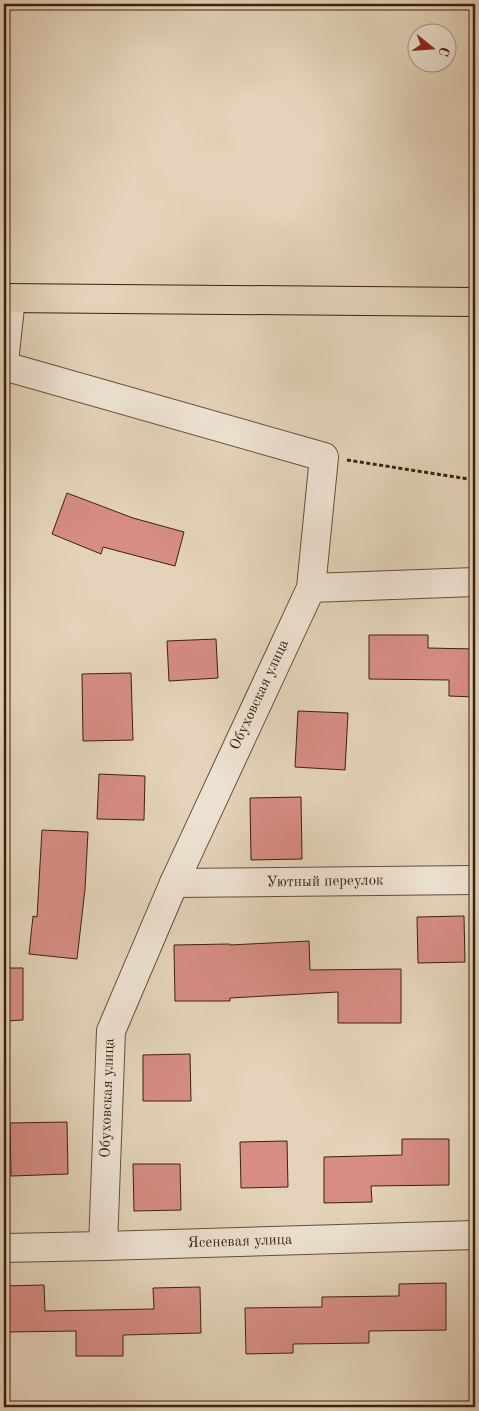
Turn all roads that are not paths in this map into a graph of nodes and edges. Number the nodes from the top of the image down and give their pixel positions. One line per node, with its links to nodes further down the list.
1 (7, 298): 2 (main road); 3 (street)
2 (475, 302)
3 (4, 362)
4 (4, 366): 6 (street, Обуховская улица)
5 (475, 582): 6 (street)
6 (310, 588): 8 (street, Обуховская улица)
7 (475, 880): 8 (street, Уютный переулок)
8 (174, 883): 10 (street, Обуховская улица)
9 (475, 1235): 10 (street, Ясеневая улица)
10 (102, 1246): 11 (street, Ясеневая улица)
11 (4, 1248)

